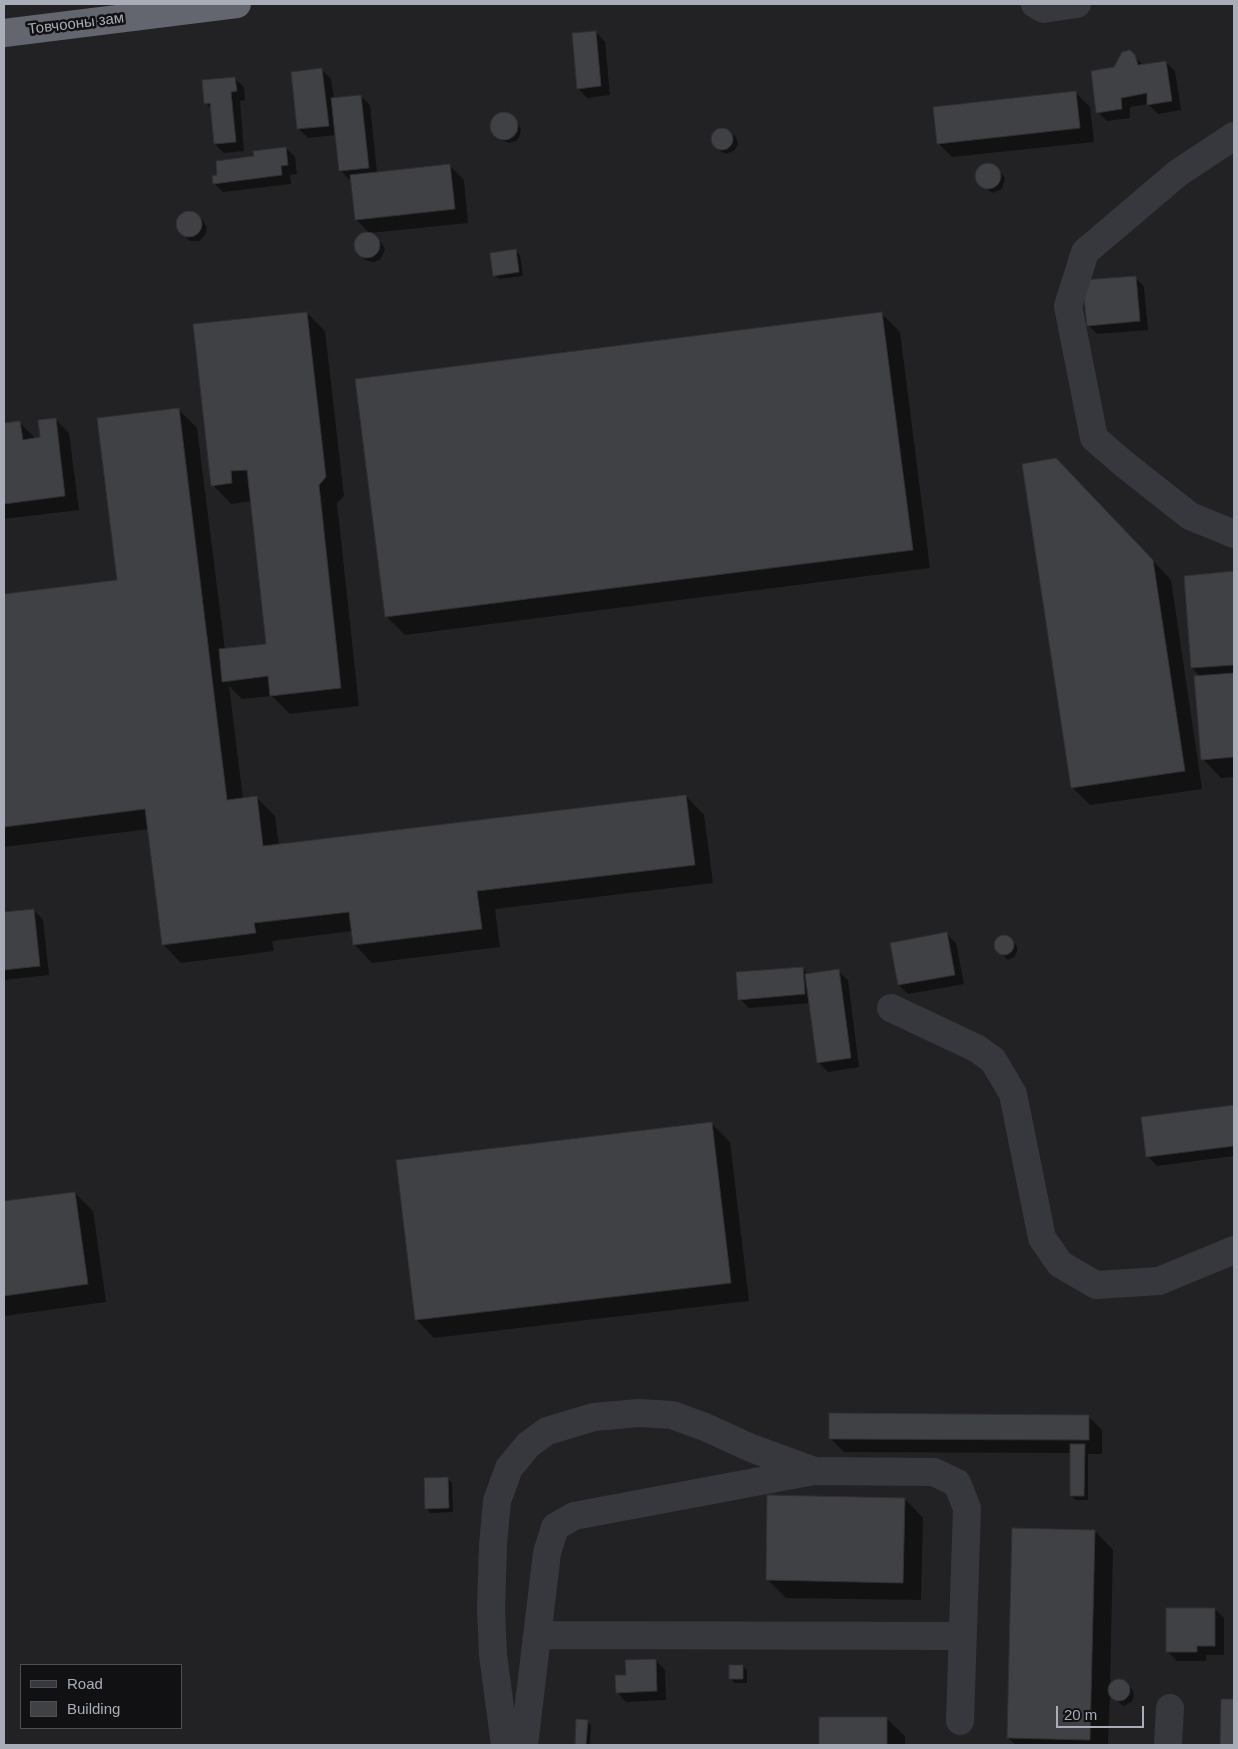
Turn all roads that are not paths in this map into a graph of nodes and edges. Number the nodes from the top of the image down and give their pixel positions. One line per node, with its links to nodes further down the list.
1 (237, 4): 4 (highway, Товчооны зам)
2 (1035, 4): 3 (lane)
3 (1077, 4)
4 (4, 33)
5 (1234, 136): 6 (lane)
6 (1234, 534)
7 (891, 1008): 8 (lane)
8 (1234, 1250)
9 (814, 1471): 10 (lane); 11 (lane); 14 (lane)
10 (537, 1635): 11 (lane); 15 (lane)
11 (962, 1636): 13 (lane)
12 (1170, 1708): 16 (lane)
13 (960, 1721)
14 (505, 1745)
15 (524, 1745)
16 (1168, 1745)

